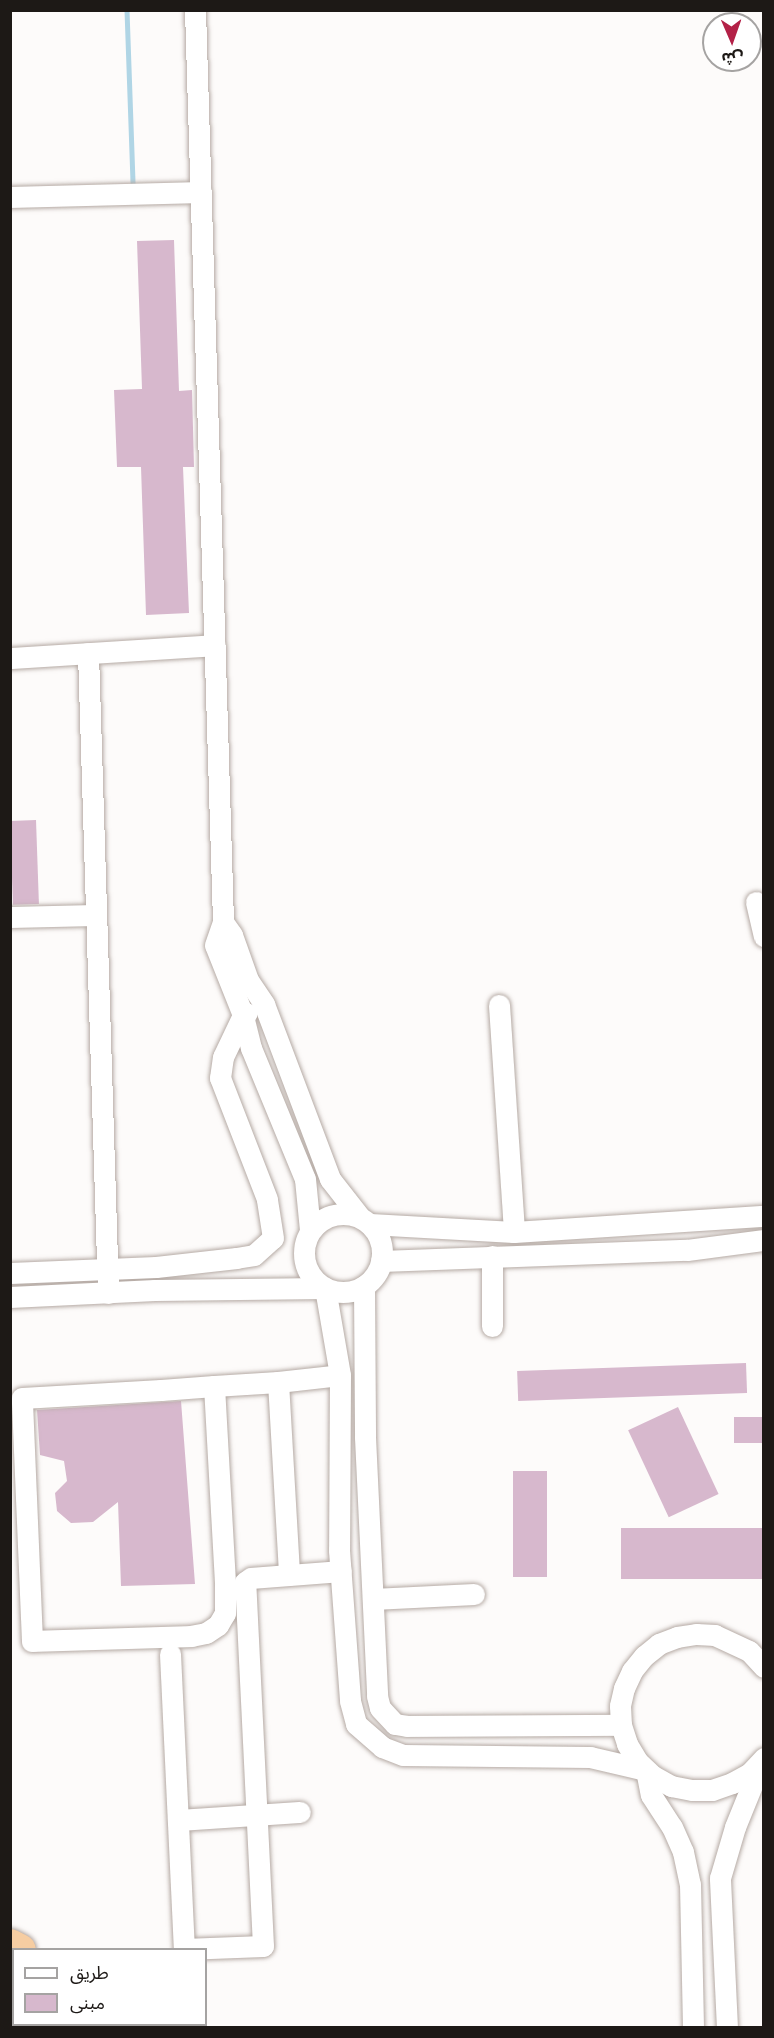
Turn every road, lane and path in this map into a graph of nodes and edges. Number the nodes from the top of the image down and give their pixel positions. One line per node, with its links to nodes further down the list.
1 (195, 10): 2 (street)
2 (201, 192): 3 (street); 4 (street)
3 (10, 197)
4 (214, 645): 5 (street); 10 (street)
5 (88, 653): 6 (street); 8 (street)
6 (10, 658)
7 (756, 902): 11 (street)
8 (95, 915): 9 (street); 22 (street)
9 (10, 917)
10 (223, 922): 12 (street); 14 (street)
11 (764, 936)
12 (264, 1004): 14 (street); 16 (street)
13 (499, 1005): 18 (street)
14 (243, 1015): 17 (street); 22 (street)
15 (764, 1216): 18 (street)
16 (365, 1220): 17 (street); 18 (street); 21 (street)
17 (310, 1230): 25 (street)
18 (514, 1232)
19 (764, 1240): 20 (street)
20 (492, 1256): 21 (street); 28 (street)
21 (381, 1261): 24 (street)
22 (108, 1269): 23 (street); 26 (street)
23 (10, 1273)
24 (364, 1286): 25 (street); 35 (street)
25 (325, 1288): 26 (street); 29 (street)
26 (108, 1293): 27 (street)
27 (10, 1297)
28 (492, 1326)
29 (340, 1375): 30 (street); 32 (street)
30 (278, 1382): 31 (street); 33 (street)
31 (214, 1386): 31 (street)
32 (341, 1571): 33 (street); 40 (street)
33 (289, 1575): 42 (street)
34 (474, 1594): 35 (street)
35 (372, 1599): 38 (street)
36 (170, 1654): 43 (street)
37 (764, 1666): 38 (street)
38 (621, 1725): 40 (street)
39 (764, 1758): 40 (street); 47 (street)
40 (646, 1770): 46 (street)
41 (300, 1812): 42 (street)
42 (256, 1815): 43 (street); 45 (street)
43 (178, 1820): 44 (street)
44 (184, 1948)
45 (207, 1948)
46 (693, 2028)
47 (727, 2028)

